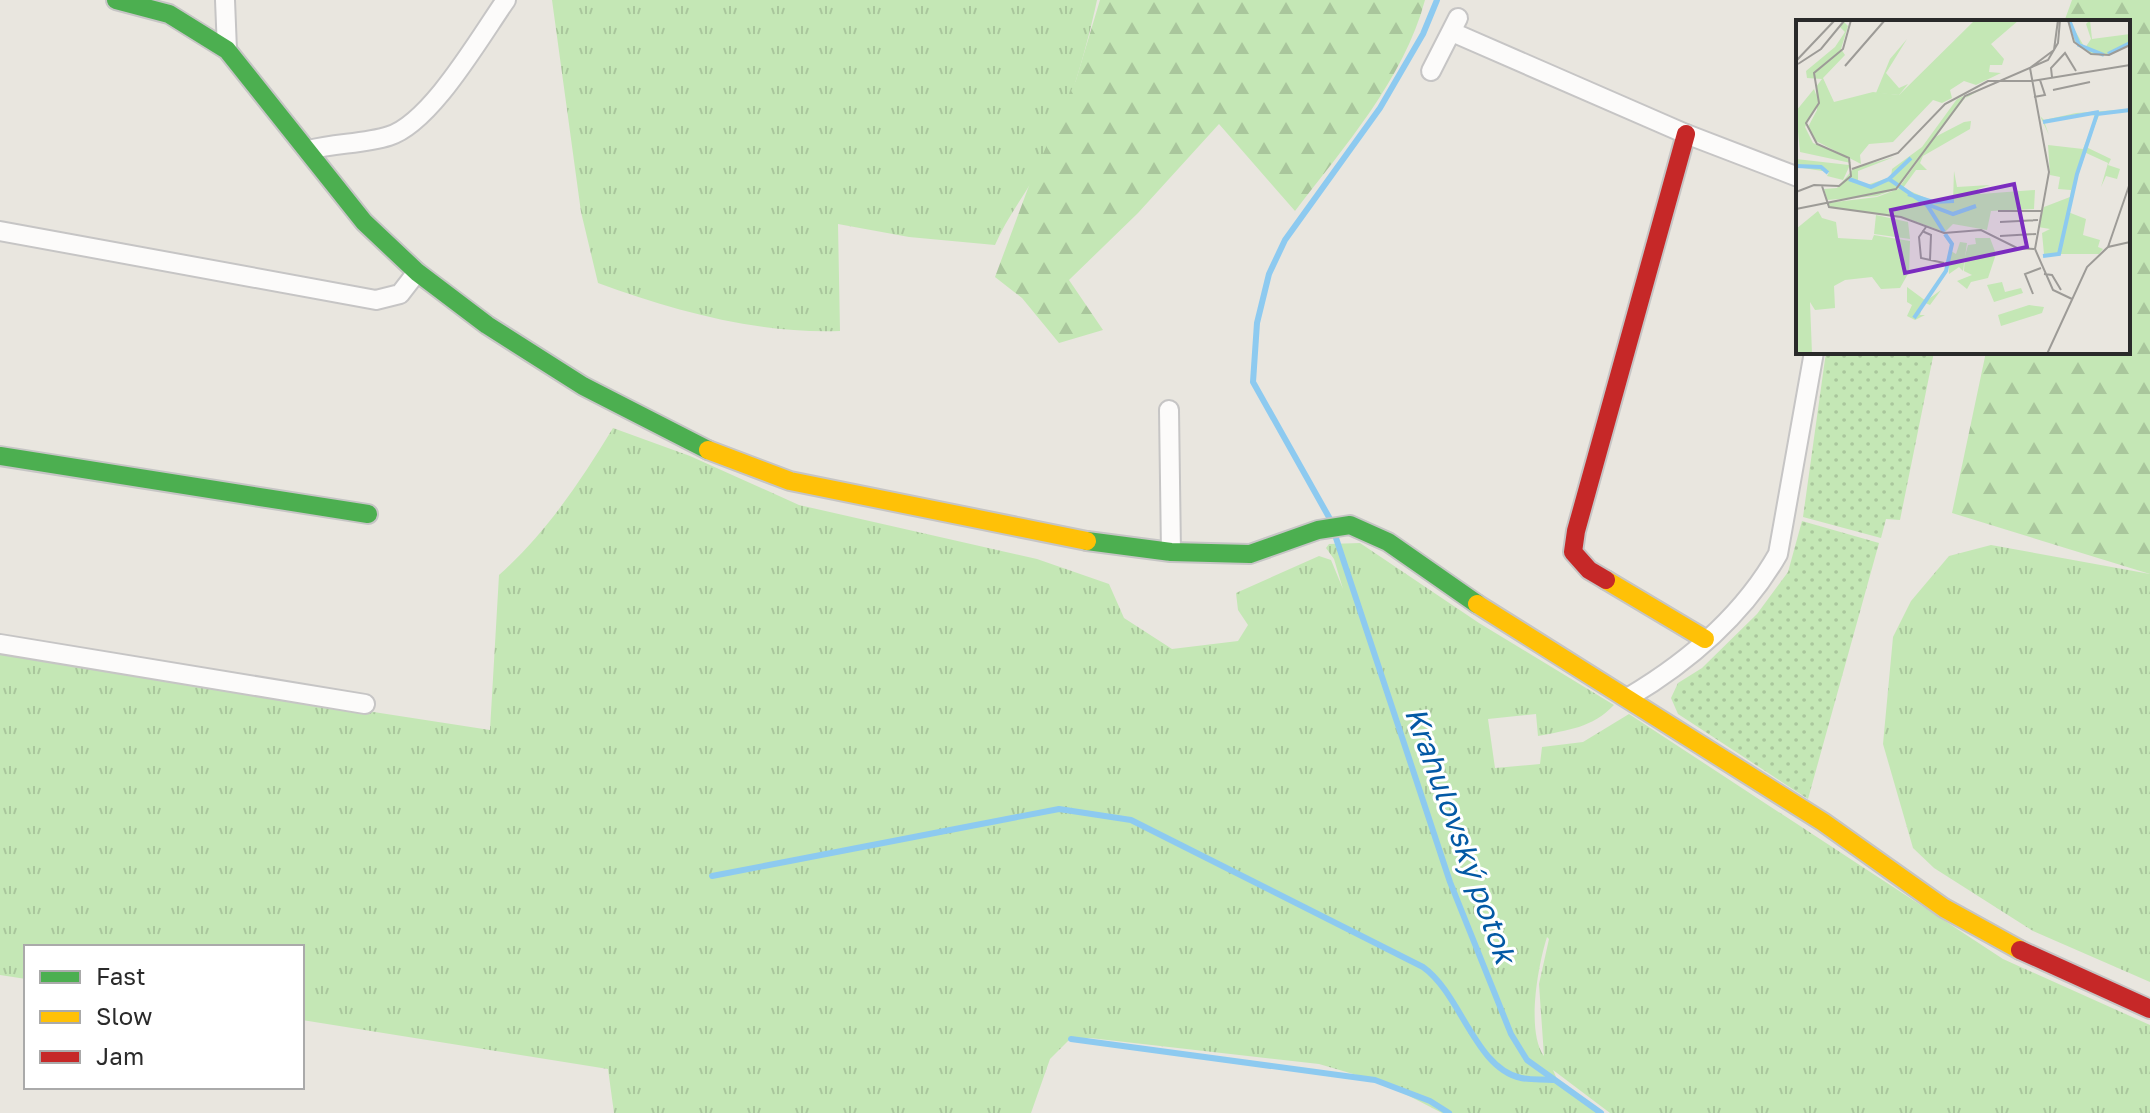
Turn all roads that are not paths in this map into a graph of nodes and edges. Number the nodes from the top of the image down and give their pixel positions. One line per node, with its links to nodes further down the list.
1 (116, 0): 4 (street)
2 (225, 0): 4 (street)
3 (506, 0): 7 (street)
4 (227, 50): 7 (street)
5 (1431, 71): 6 (street)
6 (1686, 134): 8 (street); 16 (street)
7 (309, 150): 10 (street)
8 (1796, 176)
9 (0, 231): 10 (street)
10 (417, 272): 15 (street)
11 (1814, 354): 16 (street)
12 (1169, 410): 15 (street)
13 (0, 456): 14 (street)
14 (368, 514)
15 (1171, 552): 18 (street)
16 (1705, 639): 18 (street)
17 (0, 644): 19 (street)
18 (1629, 697): 20 (street)
19 (365, 704)
20 (2150, 1009)

